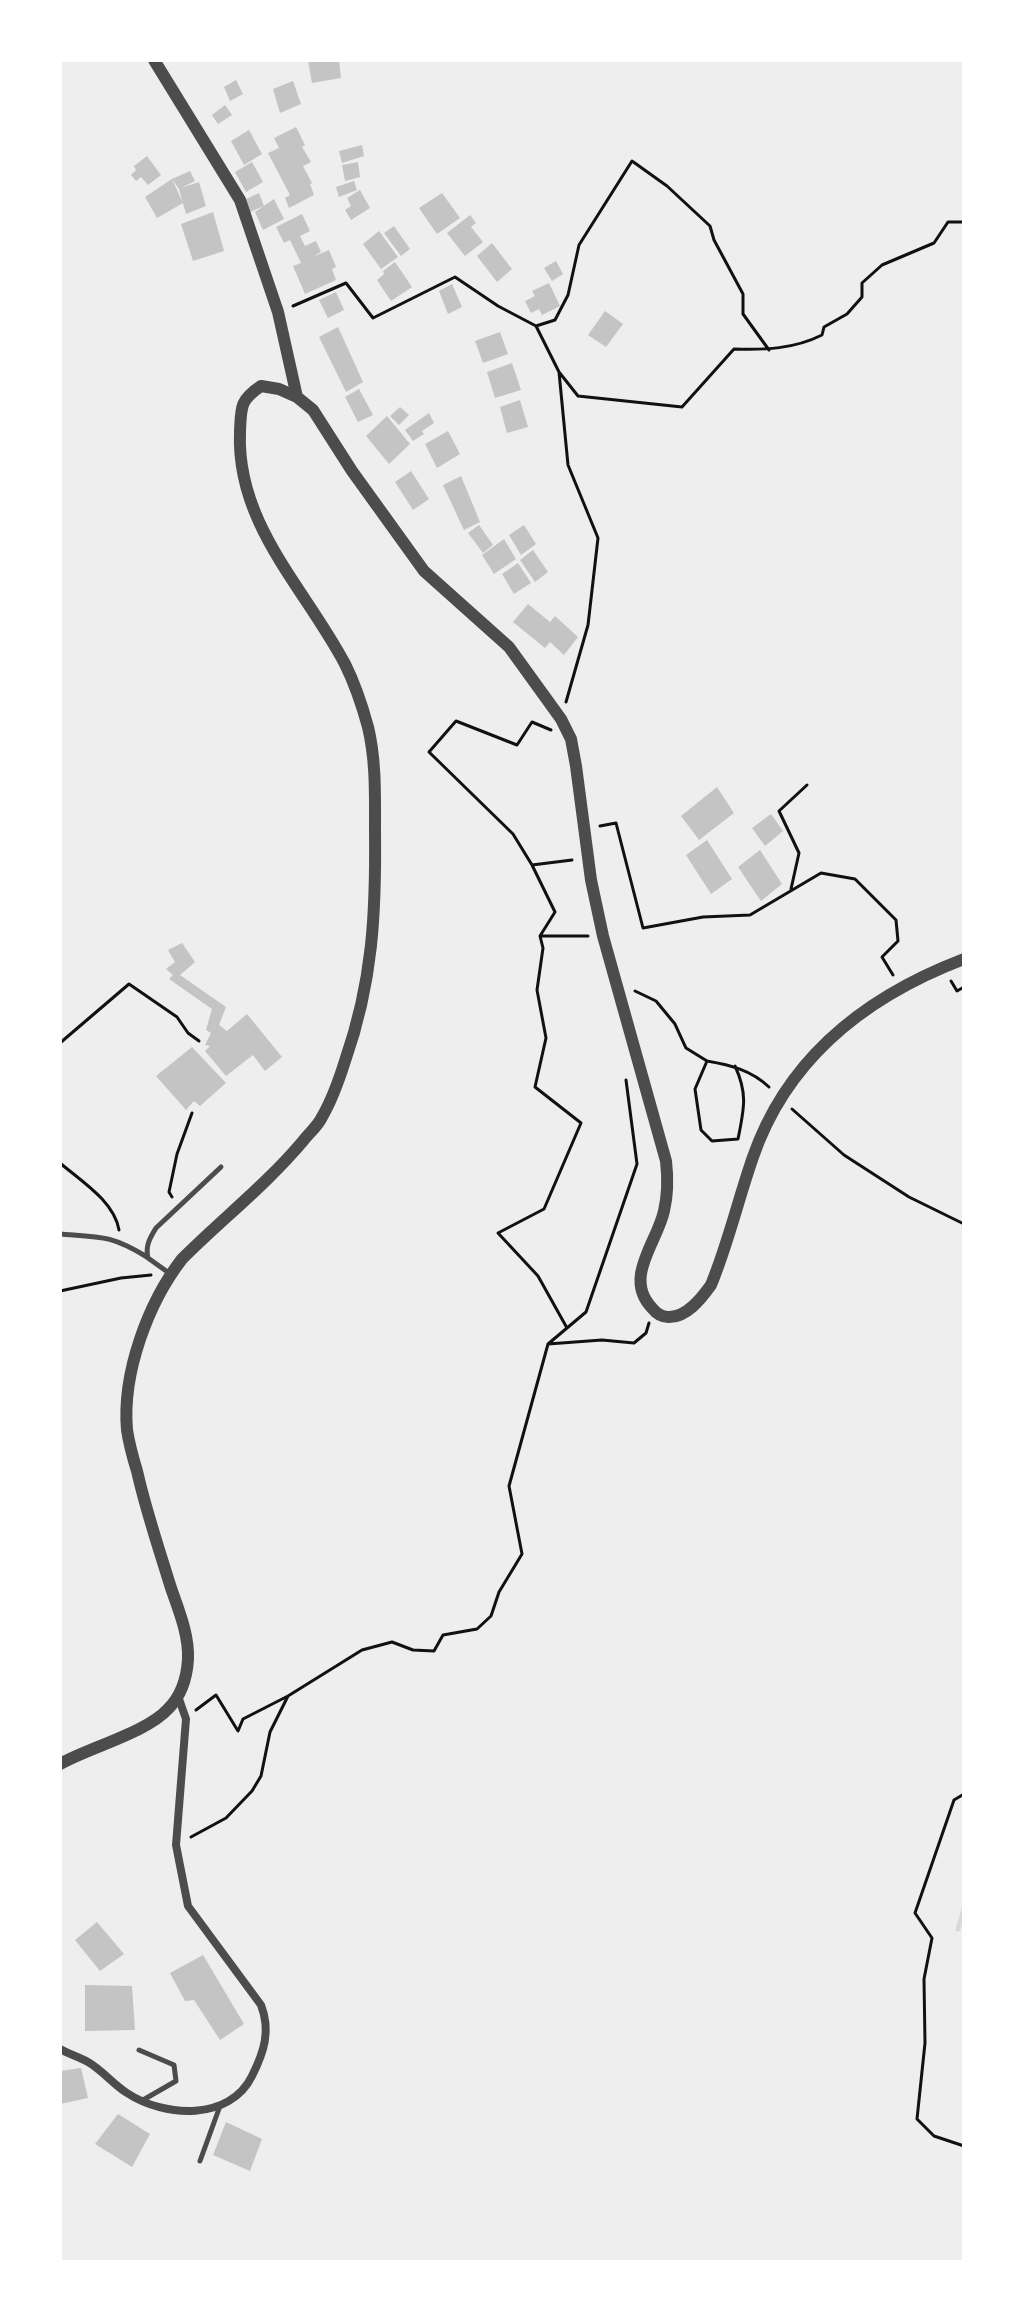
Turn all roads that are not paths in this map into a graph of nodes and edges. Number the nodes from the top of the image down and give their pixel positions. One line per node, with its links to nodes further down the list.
1 (154, 60): 2 (street)
2 (297, 397): 3 (street); 7 (street)
3 (964, 959)
4 (221, 1167): 6 (lane)
5 (60, 1234): 6 (lane)
6 (148, 1258): 7 (lane)
7 (170, 1274): 8 (street)
8 (178, 1696): 9 (street); 13 (street)
9 (60, 1764)
10 (60, 2049): 12 (street)
11 (139, 2050): 12 (lane)
12 (142, 2101): 13 (street)
13 (221, 2105): 14 (lane)
14 (200, 2161)

